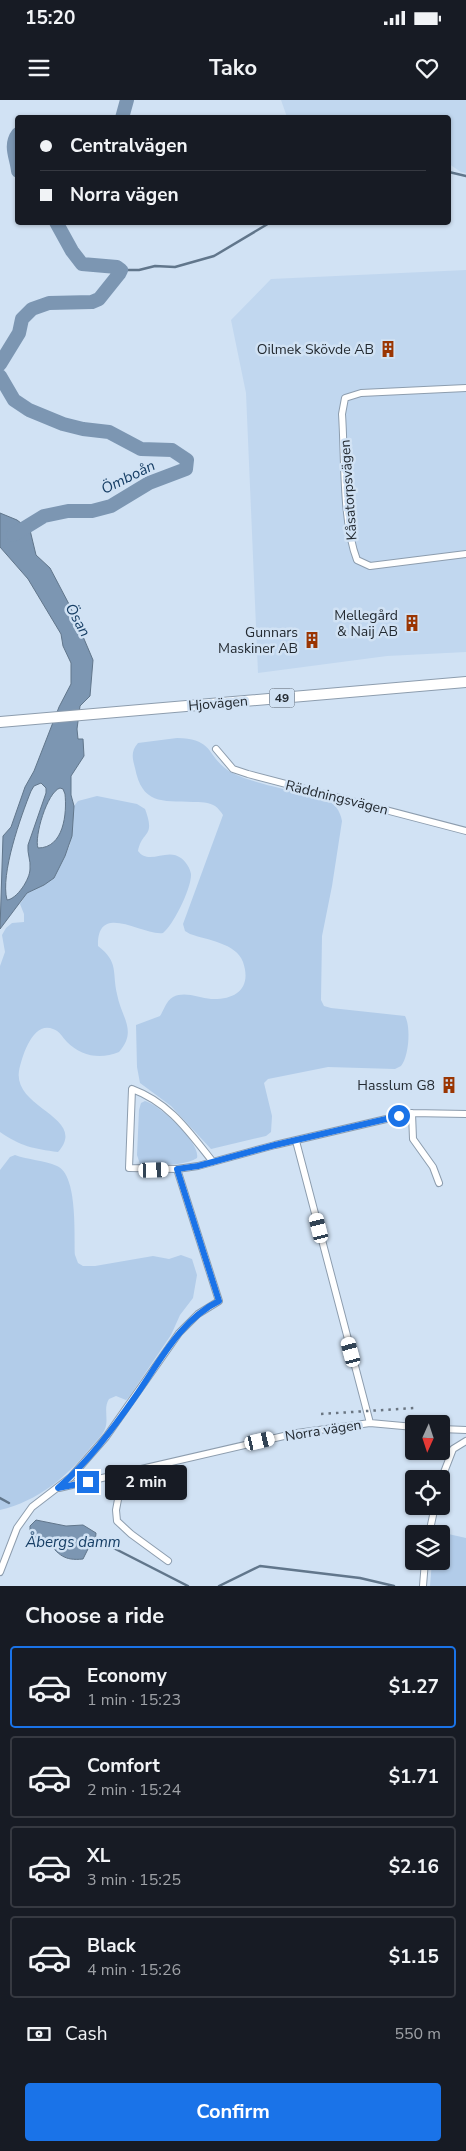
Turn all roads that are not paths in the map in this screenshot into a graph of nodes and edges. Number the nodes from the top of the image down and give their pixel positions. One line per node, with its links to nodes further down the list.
1 (466, 388): 2 (street, Kåsatorpsvägen)
2 (466, 554)
3 (466, 682): 4 (main road, Hjovägen / 49)
4 (0, 722)
5 (216, 749): 6 (street, Räddningsvägen)
6 (466, 831)
7 (412, 1113): 8 (street); 9 (street); 12 (street)
8 (466, 1114)
9 (296, 1141): 10 (street); 13 (street)
10 (213, 1162): 11 (street); 11 (street)
11 (177, 1169): 20 (street)
12 (439, 1183)
13 (370, 1423): 14 (street, Norra vägen); 19 (street, Norra vägen)
14 (405, 1426)
15 (450, 1429): 16 (street)
16 (466, 1430)
17 (466, 1441): 18 (street)
18 (445, 1470)
19 (123, 1473): 20 (street, Norra vägen); 21 (street)
20 (58, 1488): 23 (street)
21 (168, 1561)
22 (424, 1570): 24 (street)
23 (0, 1572)
24 (423, 1586)

